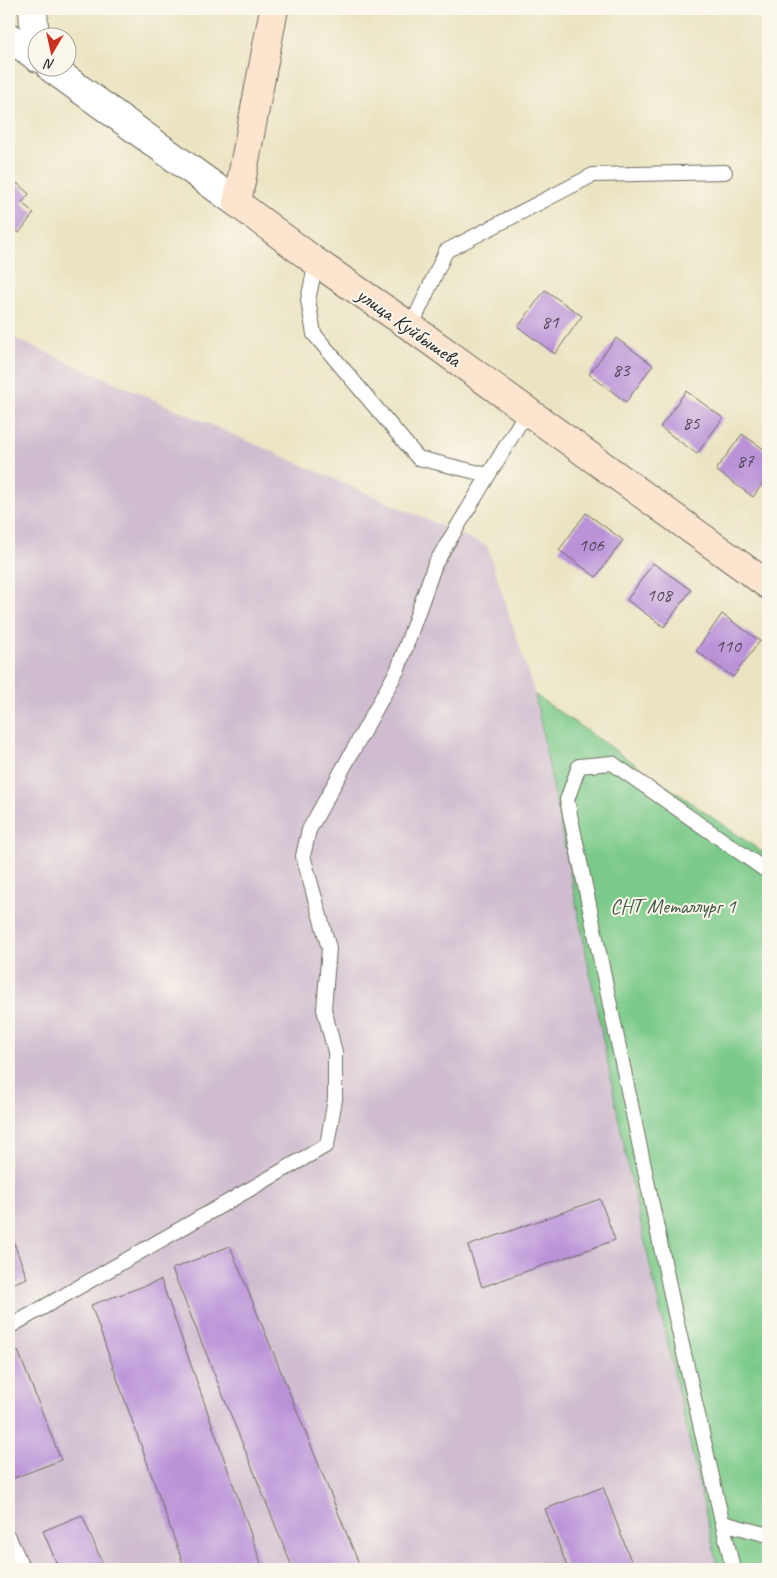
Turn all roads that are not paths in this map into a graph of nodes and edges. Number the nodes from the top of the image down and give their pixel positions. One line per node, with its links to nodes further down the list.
1 (33, 9): 3 (street)
2 (274, 9): 8 (main road)
3 (36, 28)
4 (9, 37): 5 (street, улица Куйбышева)
5 (28, 51)
6 (64, 78): 8 (street, улица Куйбышева)
7 (725, 172): 10 (lane)
8 (237, 203): 9 (main road, улица Куйбышева)
9 (316, 262): 10 (main road, улица Куйбышева); 12 (lane)
10 (411, 327): 11 (main road, улица Куйбышева)
11 (527, 411): 12 (lane); 13 (main road, улица Куйбышева)
12 (488, 475): 15 (lane)
13 (768, 585)
14 (768, 872): 16 (lane)
15 (9, 1327)
16 (723, 1524): 17 (lane); 20 (lane)
17 (768, 1535)
18 (9, 1538): 19 (lane)
19 (23, 1569)
20 (733, 1569)

